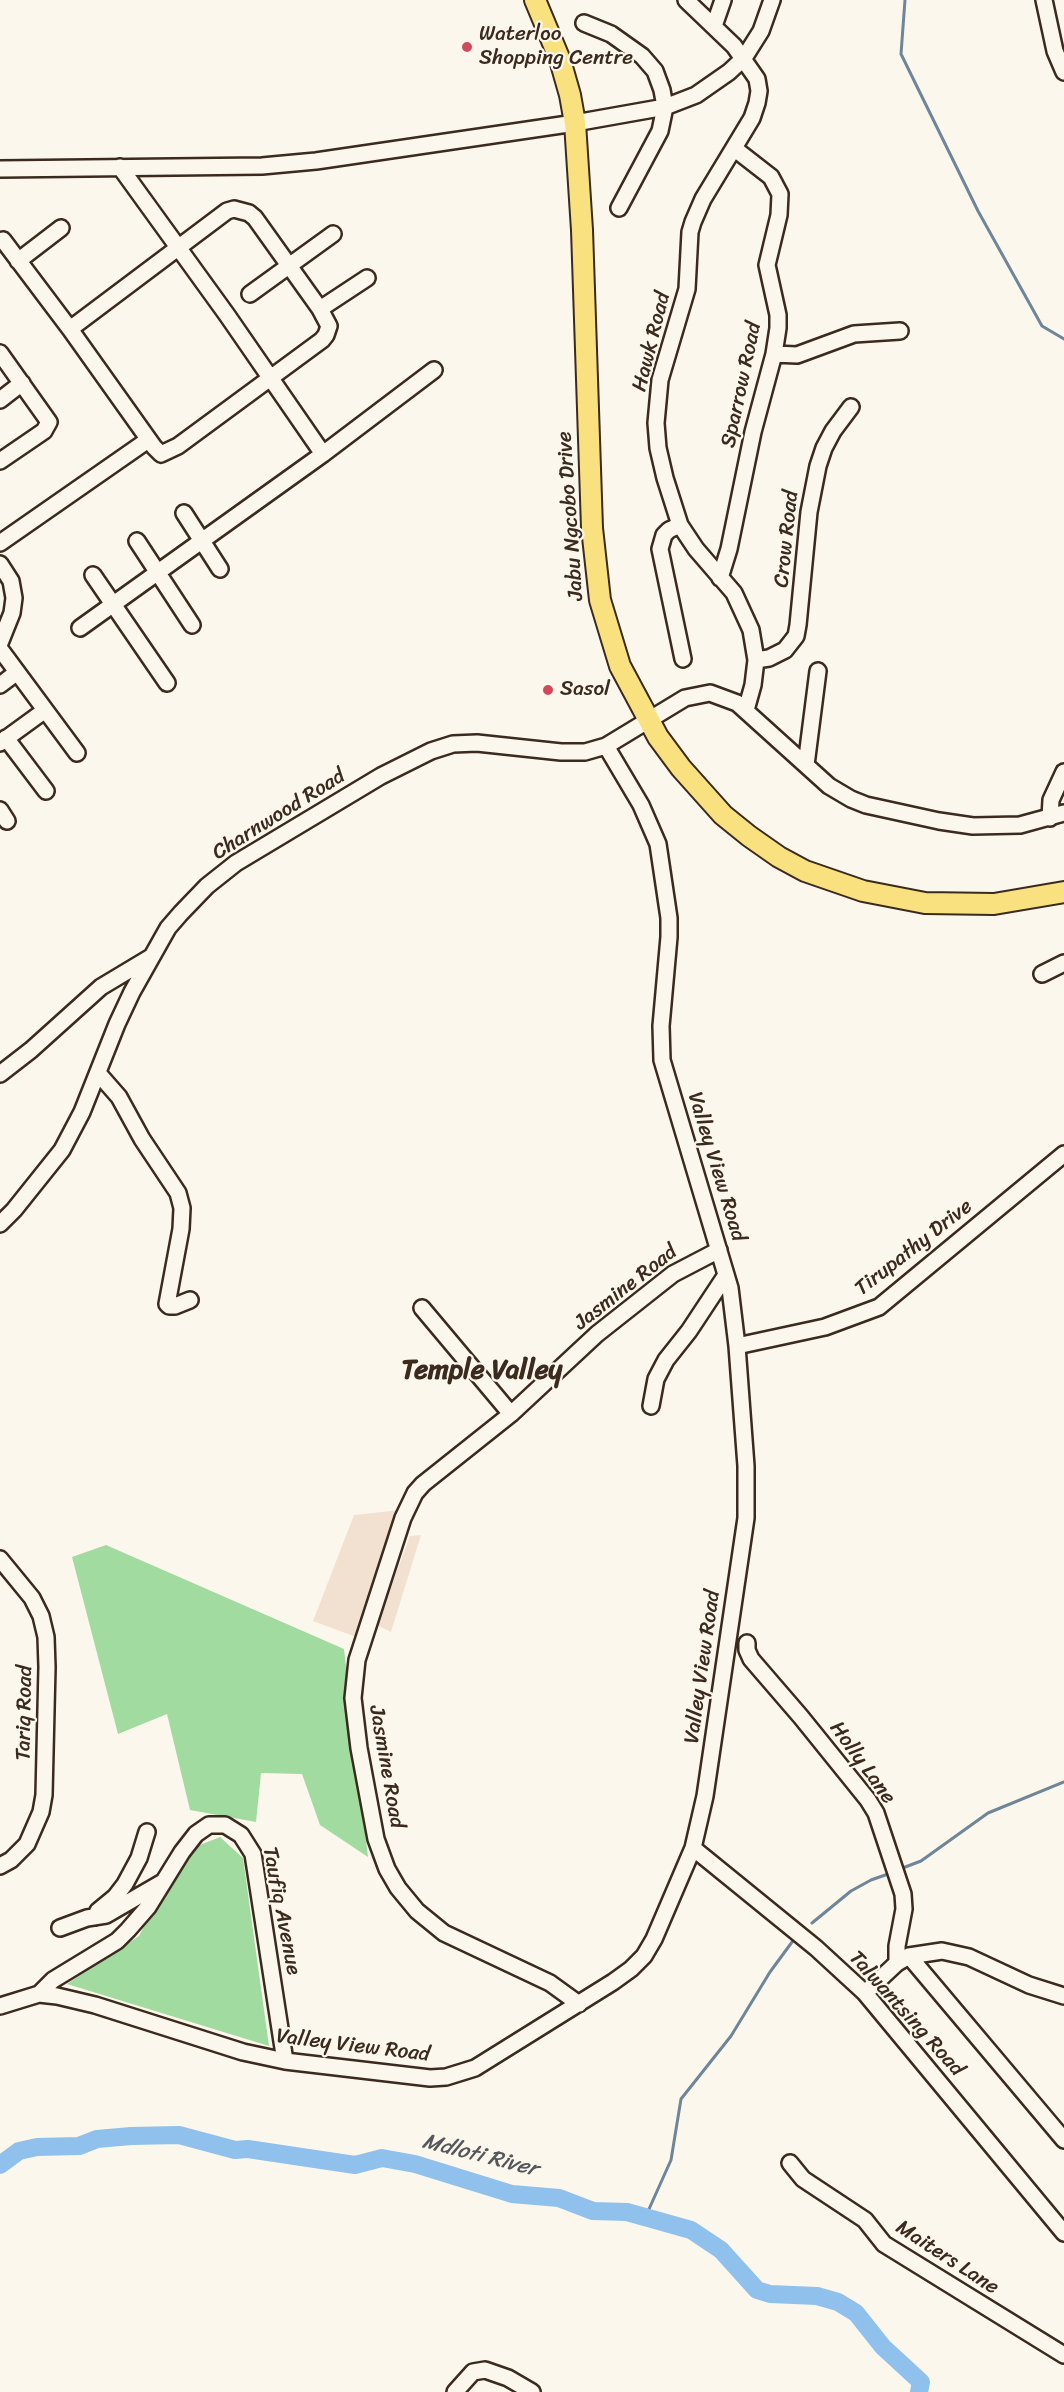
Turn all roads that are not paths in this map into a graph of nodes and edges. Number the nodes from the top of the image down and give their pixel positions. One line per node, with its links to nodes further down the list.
1 (535, 0): 11 (main road, Jabu Ngcobo Drive)
2 (686, 0): 7 (street, Hawk Road)
3 (723, 0): 7 (street)
4 (772, 0): 8 (street)
5 (1044, 0): 9 (street)
6 (584, 23): 10 (street)
7 (714, 26): 8 (street, Hawk Road)
8 (744, 58): 10 (street); 12 (street, Hawk Road)
9 (1064, 72)
10 (665, 107): 11 (street); 15 (street)
11 (575, 123): 13 (street); 60 (main road, Jabu Ngcobo Drive)
12 (735, 149): 28 (street, Sparrow Road); 38 (street, Hawk Road)
13 (120, 167): 14 (street); 19 (street)
14 (0, 169)
15 (619, 208)
16 (61, 228): 20 (street)
17 (333, 234): 21 (street)
18 (3, 240): 20 (street)
19 (178, 247): 21 (street); 25 (street); 30 (street)
20 (18, 261): 25 (street)
21 (289, 266): 23 (street); 24 (street)
22 (367, 278): 24 (street)
23 (250, 294)
24 (320, 309): 30 (street)
25 (70, 329): 34 (street)
26 (900, 331): 28 (street)
27 (0, 353): 31 (street)
28 (774, 354): 46 (street, Sparrow Road)
29 (434, 370): 35 (street)
30 (270, 378): 34 (street); 35 (street)
31 (22, 383): 32 (street); 36 (street)
32 (0, 400)
33 (851, 407): 53 (street, Crow Road)
34 (148, 440): 41 (street)
35 (323, 454): 40 (street)
36 (0, 461)
37 (184, 513): 40 (street)
38 (680, 525): 46 (street, Hawk Road); 52 (street)
39 (137, 541): 44 (street)
40 (202, 541): 43 (street); 44 (street)
41 (0, 543)
42 (0, 564): 50 (street)
43 (220, 569)
44 (157, 573): 47 (street); 48 (street)
45 (93, 575): 47 (street)
46 (720, 578): 53 (street, Hawk Road)
47 (112, 605): 49 (street); 56 (street)
48 (192, 625)
49 (80, 628)
50 (0, 643)
51 (0, 649): 55 (street)
52 (683, 659)
53 (756, 660): 58 (street, Hawk Road)
54 (818, 671): 64 (street)
55 (16, 673): 57 (street); 59 (street)
56 (167, 683)
57 (0, 685)
58 (746, 710): 60 (street, Charnwood Road); 64 (street, Charnwood Road)
59 (44, 711): 61 (street); 63 (street)
60 (649, 719): 62 (street, Charnwood Road); 68 (main road, Jabu Ngcobo Drive)
61 (3, 740): 66 (street)
62 (606, 746): 69 (street, Charnwood Road); 76 (street, Valley View Road)
63 (77, 753)
64 (806, 765): 67 (street, Charnwood Road)
65 (1064, 772): 67 (street)
66 (45, 791)
67 (1057, 815)
68 (1064, 892)
69 (152, 957): 72 (street, Charnwood Road); 73 (street)
70 (1064, 963): 71 (street)
71 (1042, 974)
72 (98, 1073): 75 (street, Charnwood Road); 78 (street)
73 (0, 1074)
74 (1064, 1154): 80 (street, Tirupathy Drive)
75 (0, 1224)
76 (719, 1250): 77 (street, Valley View Road); 82 (street, Jasmine Road)
77 (726, 1275): 80 (street, Valley View Road); 81 (street)
78 (190, 1300)
79 (422, 1308): 82 (street)
80 (737, 1346): 86 (street, Valley View Road)
81 (651, 1406)
82 (511, 1414): 95 (street, Jasmine Road)
83 (0, 1559): 87 (street, Tariq Road)
84 (747, 1643): 91 (street, Holly Lane)
85 (147, 1832): 89 (street)
86 (693, 1848): 92 (street, Talwantsing Road); 95 (street, Valley View Road)
87 (0, 1866)
88 (164, 1882): 89 (street); 93 (street, Taufiq Avenue); 97 (street, Taufiq Avenue)
89 (95, 1917): 90 (street)
90 (60, 1928)
91 (903, 1960): 92 (street); 94 (street); 98 (street)
92 (865, 1993): 100 (street, Talwantsing Road)
93 (39, 1994): 96 (street); 97 (street, Valley View Road)
94 (1064, 1996)
95 (579, 2004): 97 (street, Valley View Road)
96 (0, 2006)
97 (285, 2061)
98 (1064, 2140)
99 (790, 2163): 101 (street, Maiters Lane)
100 (1064, 2233)
101 (1064, 2355)
102 (455, 2392): 103 (street)
103 (532, 2392)

